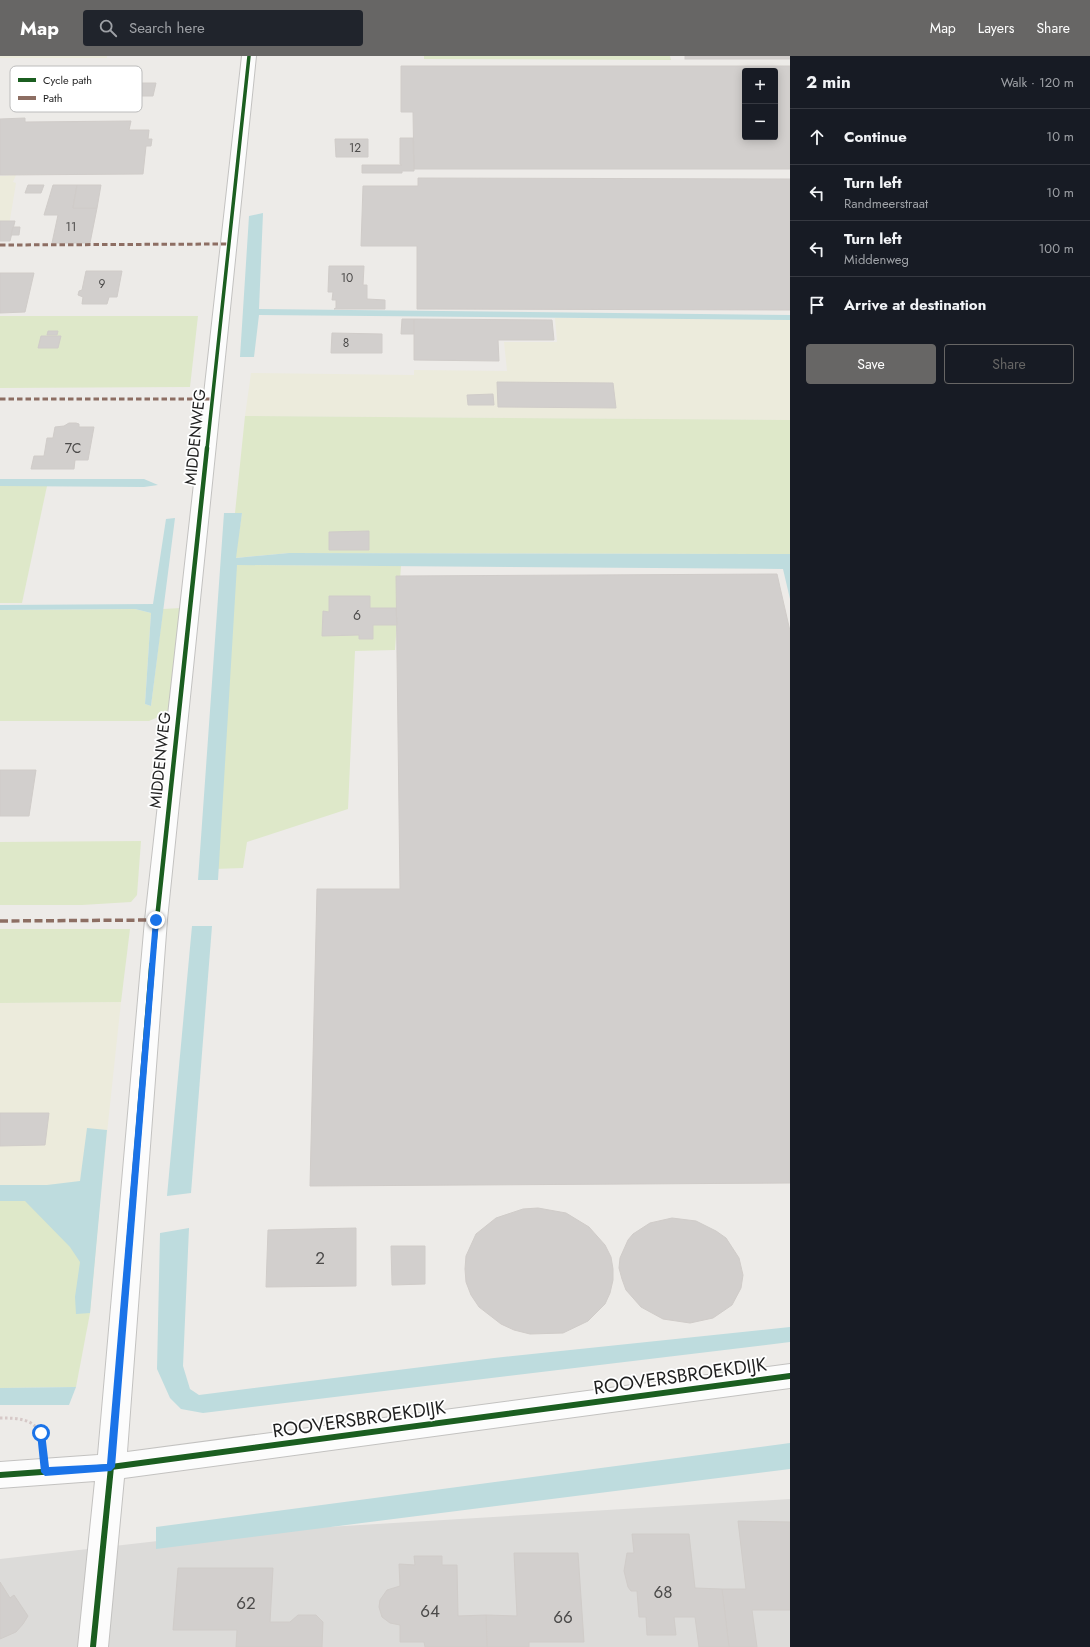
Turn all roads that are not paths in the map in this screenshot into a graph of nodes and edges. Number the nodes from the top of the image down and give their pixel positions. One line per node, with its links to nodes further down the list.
1 (249, 56): 3 (street, MIDDENWEG)
2 (790, 1376): 3 (street, ROOVERSBROEKDIJK)
3 (111, 1467): 4 (street, ROOVERSBROEKDIJK); 5 (street)
4 (0, 1475)
5 (93, 1647)

